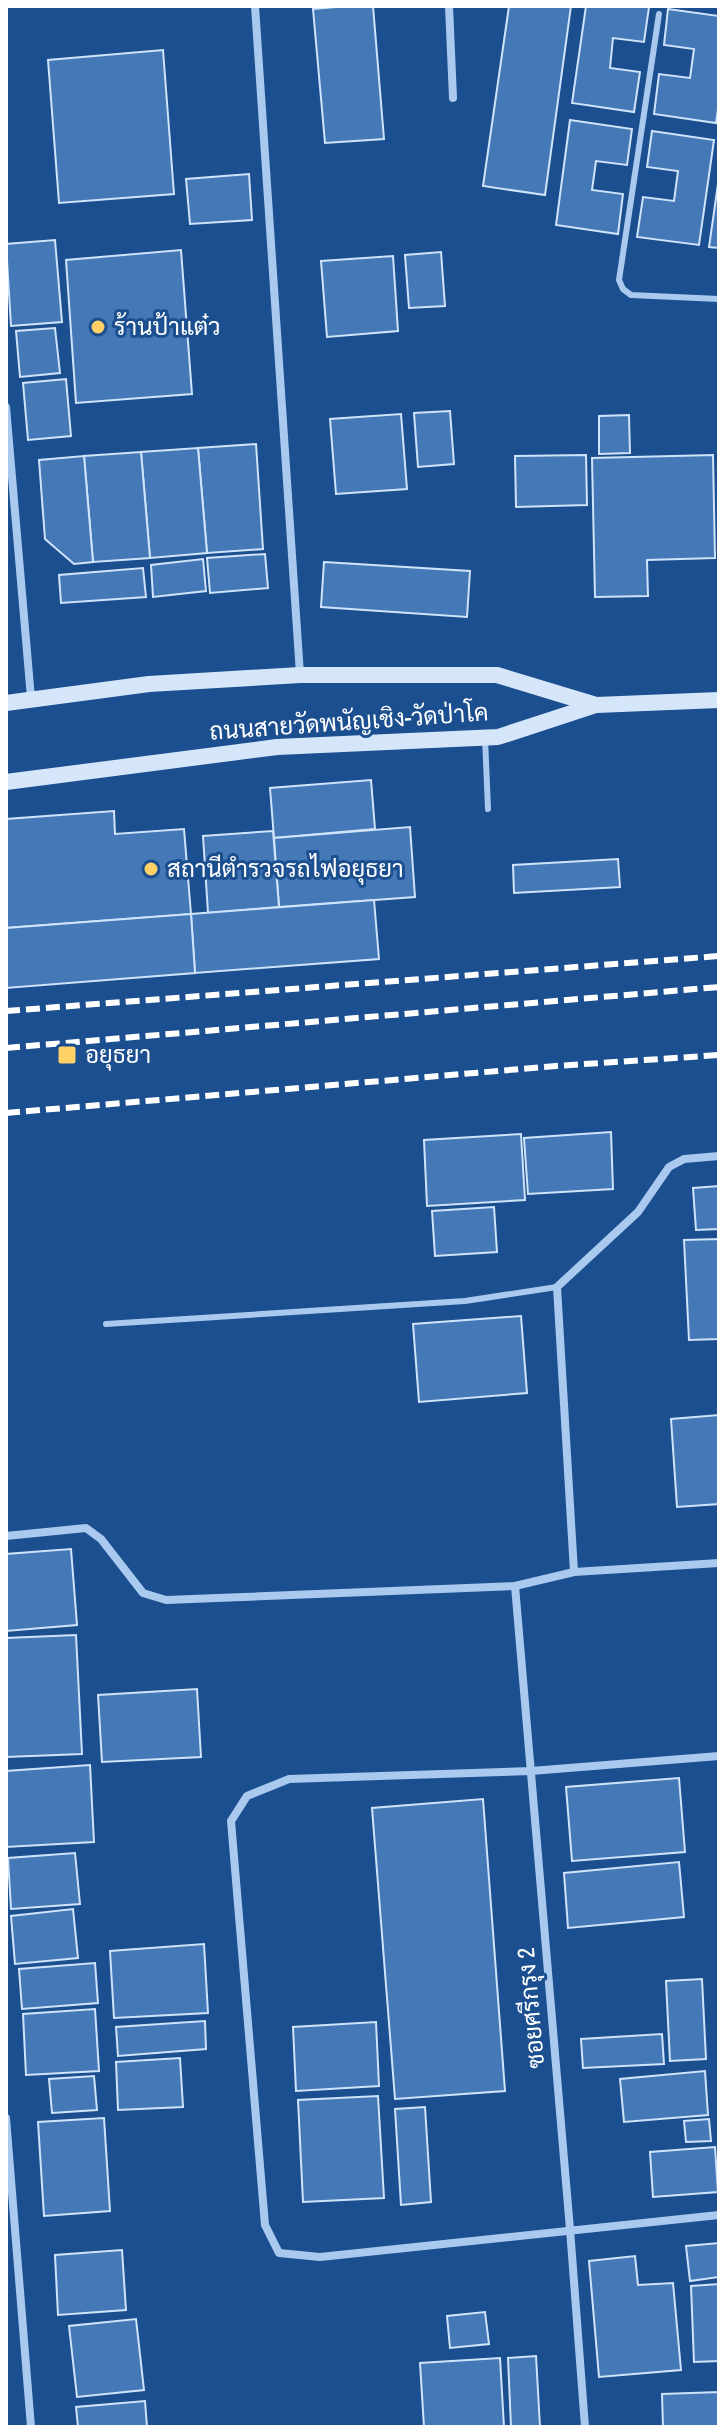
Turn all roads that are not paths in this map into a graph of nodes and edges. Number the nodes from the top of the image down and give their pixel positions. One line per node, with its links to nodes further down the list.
1 (255, 6): 7 (street)
2 (449, 6): 4 (street)
3 (659, 14): 5 (lane)
4 (453, 98)
5 (719, 299)
6 (6, 407): 8 (street)
7 (300, 675): 8 (main road, ถนนสายวัดพนัญเชิง-วัดป่าโค); 11 (main road, ถนนสายวัดพนัญเชิง-วัดป่าโค)
8 (31, 698): 10 (main road, ถนนสายวัดพนัญเชิง-วัดป่าโค)
9 (719, 700): 11 (main road, ถนนสายวัดพนัญเชิง-วัดป่าโค)
10 (6, 703)
11 (596, 705): 12 (main road, ถนนสายวัดพนัญเชิง-วัดป่าโค)
12 (485, 738): 13 (main road, ถนนสายวัดพนัญเชิง-วัดป่าโค); 14 (lane)
13 (6, 782)
14 (488, 809)
15 (719, 1156): 16 (street)
16 (557, 1287): 17 (lane); 20 (street)
17 (106, 1324)
18 (6, 1536): 21 (street)
19 (719, 1563): 20 (street)
20 (574, 1572): 21 (street)
21 (515, 1586): 23 (street, ซอยศรีกรุง 2)
22 (719, 1756): 23 (street)
23 (531, 1771): 27 (street, ซอยศรีกรุง 2); 27 (street)
24 (6, 2118): 25 (street)
25 (9, 2175): 28 (street)
26 (719, 2215): 27 (street)
27 (570, 2229): 29 (street, ซอยศรีกรุง 2)
28 (31, 2427)
29 (585, 2427)

